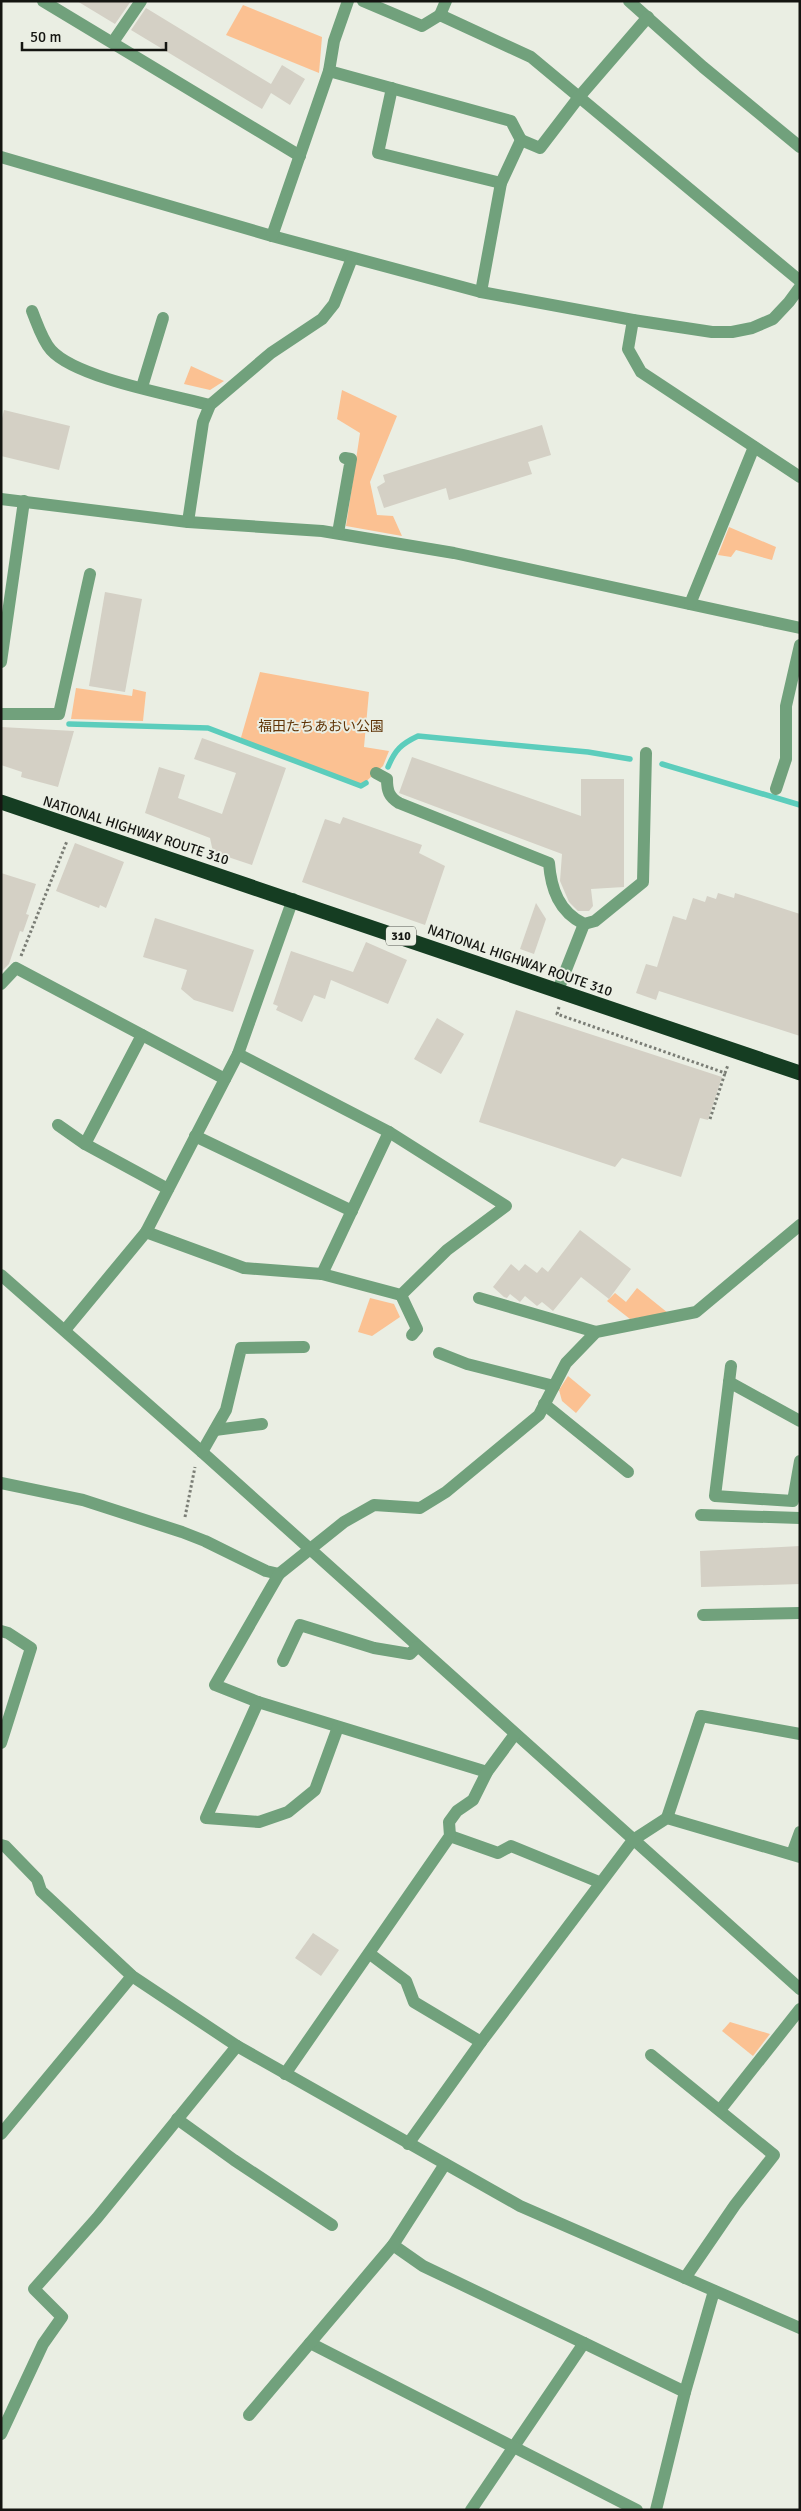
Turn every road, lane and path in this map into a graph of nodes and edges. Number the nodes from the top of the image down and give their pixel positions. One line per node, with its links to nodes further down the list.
1 (43, 1): 9 (street)
2 (140, 1): 9 (street)
3 (348, 1): 10 (street)
4 (362, 1): 7 (street)
5 (446, 1): 7 (street)
6 (629, 1): 8 (street)
7 (440, 15): 12 (street)
8 (648, 17): 12 (street); 14 (street)
9 (113, 42): 15 (street)
10 (329, 71): 11 (street); 15 (street)
11 (392, 88): 13 (street); 17 (street)
12 (579, 97): 13 (street); 20 (street)
13 (521, 140): 17 (street)
14 (800, 147)
15 (300, 156): 18 (street)
16 (1, 157): 18 (street)
17 (501, 183): 22 (street)
18 (272, 236): 19 (street)
19 (352, 258): 22 (street); 27 (street)
20 (800, 281)
21 (800, 287): 25 (street)
22 (481, 292): 25 (street)
23 (32, 311): 26 (street)
24 (163, 318): 26 (street)
25 (633, 320): 28 (street)
26 (142, 387): 27 (street)
27 (210, 405): 33 (street)
28 (754, 447): 30 (street); 36 (street)
29 (345, 458): 34 (street)
30 (800, 477)
31 (1, 499): 32 (street)
32 (24, 501): 33 (street); 39 (street)
33 (188, 522): 34 (street)
34 (338, 533): 36 (street)
35 (90, 574): 40 (street)
36 (690, 604): 37 (street)
37 (800, 628)
38 (800, 645): 43 (street)
39 (1, 662)
40 (1, 714)
41 (646, 753): 47 (street)
42 (376, 773): 47 (street)
43 (776, 789)
44 (1, 802): 45 (highway, NATIONAL HIGHWAY ROUTE 310 / 310)
45 (72, 826): 46 (highway, NATIONAL HIGHWAY ROUTE 310 / 310); 48 (path)
46 (293, 899): 50 (highway, NATIONAL HIGHWAY ROUTE 310 / 310); 52 (street)
47 (584, 924): 50 (street)
48 (16, 968): 49 (street); 51 (street)
49 (1, 984)
50 (559, 997): 54 (path); 55 (highway, NATIONAL HIGHWAY ROUTE 310 / 310)
51 (142, 1035): 56 (street); 61 (street)
52 (238, 1054): 56 (street); 59 (street)
53 (729, 1062): 54 (path)
54 (725, 1073): 57 (path)
55 (800, 1073)
56 (225, 1079): 60 (street)
57 (710, 1119)
58 (58, 1125): 61 (street)
59 (389, 1132): 63 (street); 68 (street)
60 (195, 1136): 62 (street); 63 (street)
61 (85, 1144): 62 (street)
62 (168, 1189): 65 (street)
63 (352, 1211): 66 (street)
64 (800, 1225): 71 (street)
65 (146, 1232): 66 (street); 70 (street)
66 (322, 1274): 68 (street)
67 (1, 1275): 70 (street)
68 (402, 1295): 72 (street)
69 (479, 1298): 71 (street)
70 (65, 1330): 82 (street)
71 (596, 1332): 77 (street)
72 (412, 1334)
73 (304, 1347): 81 (street)
74 (439, 1353): 77 (street)
75 (731, 1366): 76 (street)
76 (729, 1382): 79 (street); 83 (street)
77 (554, 1386): 78 (street)
78 (544, 1404): 84 (street); 89 (street)
79 (800, 1421)
80 (262, 1424): 81 (street)
81 (216, 1430): 82 (street)
82 (202, 1452): 88 (path); 89 (street)
83 (800, 1461)
84 (628, 1472)
85 (1, 1483): 88 (street)
86 (701, 1515): 87 (street)
87 (800, 1518)
88 (182, 1532): 90 (street)
89 (310, 1550): 90 (street); 94 (street)
90 (279, 1574): 96 (street)
91 (800, 1613): 92 (street)
92 (703, 1614)
93 (1, 1631): 100 (street)
94 (417, 1647): 95 (street); 98 (street)
95 (283, 1660)
96 (258, 1702): 97 (street); 97 (street)
97 (338, 1727): 101 (street)
98 (515, 1734): 101 (street); 105 (street)
99 (800, 1734): 102 (street)
100 (1, 1743)
101 (487, 1772): 104 (street)
102 (667, 1818): 105 (street); 107 (street)
103 (800, 1832): 107 (street)
104 (450, 1836): 108 (street); 109 (street)
105 (633, 1840): 108 (street); 111 (street)
106 (1, 1845): 110 (street)
107 (796, 1855)
108 (599, 1882): 113 (street)
109 (370, 1954): 113 (street); 116 (street)
110 (132, 1976): 114 (street); 119 (street)
111 (800, 1989)
112 (800, 2009): 117 (street)
113 (481, 2042): 120 (street)
114 (237, 2046): 116 (street); 118 (street)
115 (651, 2055): 117 (street)
116 (285, 2074): 120 (street)
117 (720, 2110): 124 (street)
118 (177, 2119): 122 (street); 131 (street)
119 (1, 2134)
120 (408, 2144): 121 (street)
121 (445, 2164): 123 (street); 124 (street)
122 (332, 2225)
123 (393, 2245): 127 (street); 128 (street)
124 (685, 2278): 125 (street)
125 (714, 2291): 126 (street); 129 (street)
126 (800, 2328)
127 (310, 2342): 130 (street); 132 (street)
128 (584, 2343): 129 (street); 132 (street)
129 (685, 2392): 135 (street)
130 (249, 2415)
131 (1, 2434)
132 (514, 2446): 133 (street); 134 (street)
133 (471, 2510)
134 (637, 2510)
135 (656, 2510)

